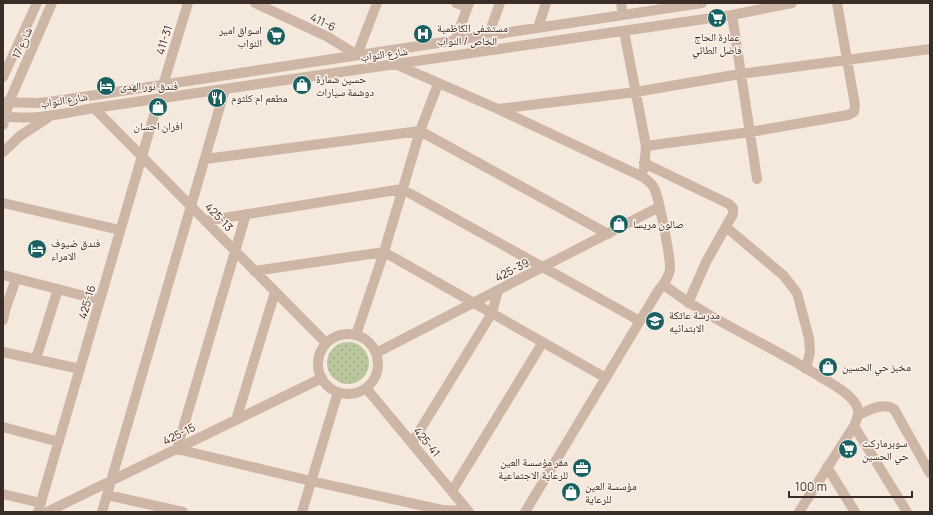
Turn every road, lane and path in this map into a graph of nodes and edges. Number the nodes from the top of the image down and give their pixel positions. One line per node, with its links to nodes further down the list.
1 (37, 3): 26 (street, شارع 17)
2 (52, 3): 32 (street, شارع 17)
3 (188, 3): 28 (street, 411-31)
4 (255, 3): 14 (street, 411-6)
5 (377, 3): 22 (street)
6 (456, 3): 13 (street)
7 (500, 3): 19 (street)
8 (546, 3): 17 (street)
9 (621, 3): 15 (street)
10 (702, 3): 15 (street, شارع النواب)
11 (792, 3): 16 (street, شارع النواب)
12 (838, 3): 23 (street)
13 (468, 5): 20 (street)
14 (275, 7): 22 (street, 411-6)
15 (623, 15): 17 (street, شارع النواب)
16 (732, 15): 18 (street, شارع النواب); 25 (street)
17 (538, 28): 19 (street, شارع النواب)
18 (624, 31): 24 (street, شارع النواب); 30 (street)
19 (488, 36): 20 (street, شارع النواب)
20 (455, 41): 22 (street, شارع النواب)
21 (930, 48): 23 (street)
22 (358, 55): 28 (street, شارع النواب)
23 (847, 60): 25 (street); 38 (street)
24 (395, 64): 27 (street); 29 (street, شارع النواب)
25 (740, 74): 30 (street); 38 (street)
26 (3, 78)
27 (438, 84): 34 (street); 37 (street)
28 (163, 85): 32 (street, شارع النواب)
29 (225, 89): 31 (street, شارع النواب); 42 (street)
30 (636, 92): 34 (street); 39 (street)
31 (159, 98): 33 (street, شارع النواب); 41 (street, 425-16)
32 (6, 102): 36 (street, شارع 17)
33 (94, 108): 35 (street, شارع النواب); 41 (street, 425-13)
34 (498, 109): 44 (street)
35 (52, 115): 36 (street, شارع النواب); 40 (street)
36 (4, 119)
37 (420, 131): 42 (street); 46 (street); 54 (street)
38 (750, 132): 39 (street); 45 (street)
39 (646, 146): 43 (street)
40 (3, 152)
41 (142, 156): 48 (street, 425-13); 53 (street, 425-16)
42 (205, 159): 48 (street)
43 (644, 163): 44 (street); 52 (street)
44 (643, 177): 49 (street)
45 (757, 179)
46 (402, 189): 50 (street); 56 (street); 57 (street)
47 (3, 203): 53 (street)
48 (191, 206): 51 (street, 425-13); 92 (street)
49 (659, 208): 54 (street, 425-39); 61 (street)
50 (246, 214): 51 (street); 55 (street)
51 (205, 220): 55 (street, 425-13)
52 (726, 227): 67 (street); 78 (street)
53 (120, 230): 65 (street, 425-16)
54 (608, 234): 57 (street, 425-39)
55 (236, 252): 58 (street, 425-13); 89 (street)
56 (384, 252): 58 (street); 66 (street); 71 (street)
57 (543, 267): 63 (street, 425-39); 70 (street)
58 (254, 270): 64 (street, 425-13)
59 (3, 275): 60 (street)
60 (16, 279): 62 (street); 69 (street)
61 (664, 285): 67 (street); 70 (street)
62 (58, 289): 65 (street); 76 (street)
63 (498, 290): 66 (street, 425-39); 68 (street)
64 (275, 292): 73 (street, 425-13); 84 (street)
65 (100, 300): 77 (street, 425-16)
66 (472, 303): 68 (street); 75 (street, 425-39)
67 (688, 303): 78 (street)
68 (492, 313): 72 (street); 88 (street)
69 (3, 320)
70 (640, 321): 80 (street)
71 (356, 335): 73 (street); 75 (street)
72 (543, 342): 80 (street); 94 (street)
73 (326, 343): 79 (street)
74 (3, 352): 76 (street)
75 (376, 353): 81 (street)
76 (36, 359): 77 (street)
77 (80, 369): 87 (street, 425-16)
78 (806, 369): 83 (street)
79 (322, 378): 82 (street); 84 (street, 425-15)
80 (606, 378): 104 (street)
81 (366, 388): 82 (street); 88 (street, 425-41)
82 (338, 392): 93 (street)
83 (858, 415): 85 (street); 91 (street)
84 (236, 420): 89 (street, 425-15)
85 (854, 426): 90 (street); 106 (street)
86 (3, 427): 87 (street)
87 (59, 442): 97 (street, 425-16)
88 (412, 443): 94 (street, 425-41)
89 (177, 449): 92 (street, 425-15); 93 (street)
90 (827, 467): 98 (street); 105 (street)
91 (930, 473)
92 (111, 481): 96 (street); 99 (street, 425-15)
93 (311, 481): 102 (street); 103 (street)
94 (452, 492): 103 (street, 425-41)
95 (3, 494): 97 (street)
96 (107, 496): 100 (street); 101 (street)
97 (40, 508)
98 (803, 509)
99 (47, 512)
100 (102, 512)
101 (183, 512)
102 (302, 512)
103 (468, 512)
104 (525, 512)
105 (855, 512)
106 (907, 512)

